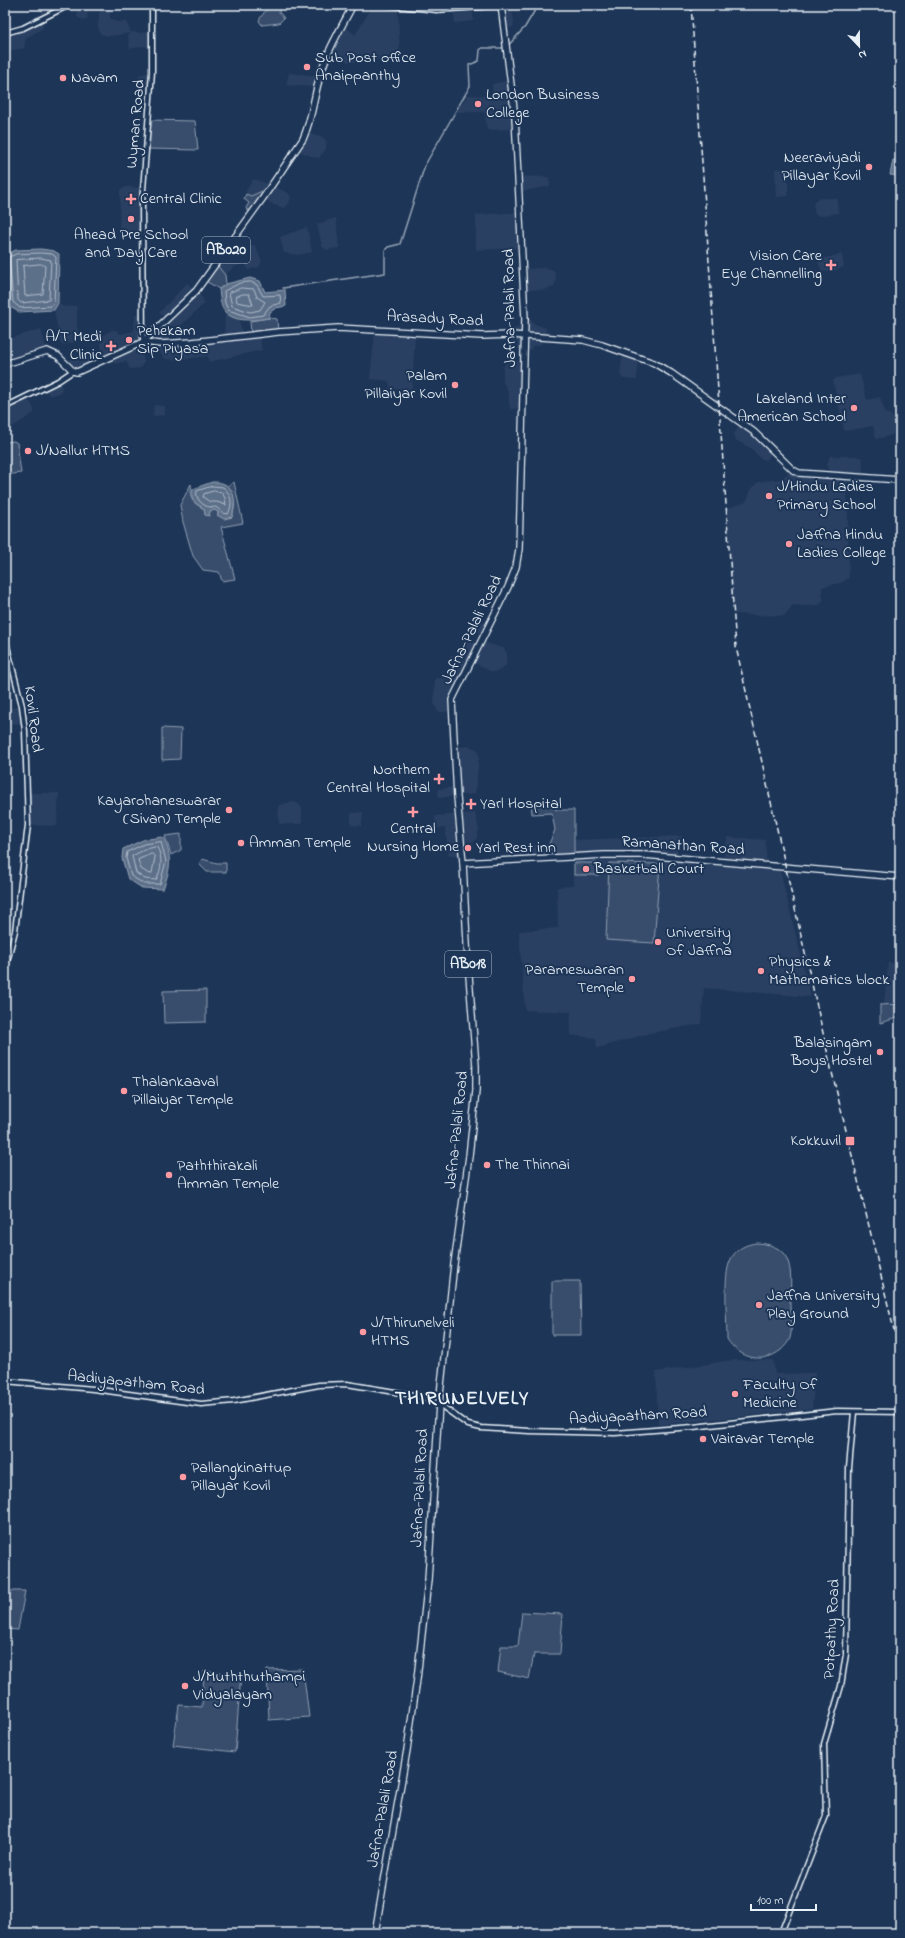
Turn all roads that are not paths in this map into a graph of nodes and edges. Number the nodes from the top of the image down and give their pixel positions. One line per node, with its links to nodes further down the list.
1 (69, 5): 6 (street)
2 (152, 5): 8 (street, Wyman Road)
3 (353, 5): 8 (main road, AB020)
4 (389, 5): 5 (street)
5 (503, 5): 7 (main road, Jafna-Palali Road / AB018)
6 (5, 33)
7 (526, 336): 8 (main road, Arasady Road); 12 (main road, Arasady Road); 14 (main road, Jafna-Palali Road / AB018)
8 (143, 342): 10 (main road, AB020)
9 (5, 364): 10 (main road)
10 (73, 371): 11 (street)
11 (5, 407)
12 (900, 480)
13 (5, 638): 16 (street, Kovil Road)
14 (464, 862): 15 (main road, Ramanathan Road); 18 (main road, Jafna-Palali Road / AB018)
15 (900, 877)
16 (5, 970)
17 (5, 1381): 18 (street, Aadiyapatham Road)
18 (439, 1404): 19 (street, Aadiyapatham Road); 21 (main road, Jafna-Palali Road / AB018)
19 (854, 1412): 20 (street, Aadiyapatham Road); 22 (street, Potpathy Road)
20 (900, 1412)
21 (375, 1933)
22 (781, 1933)

